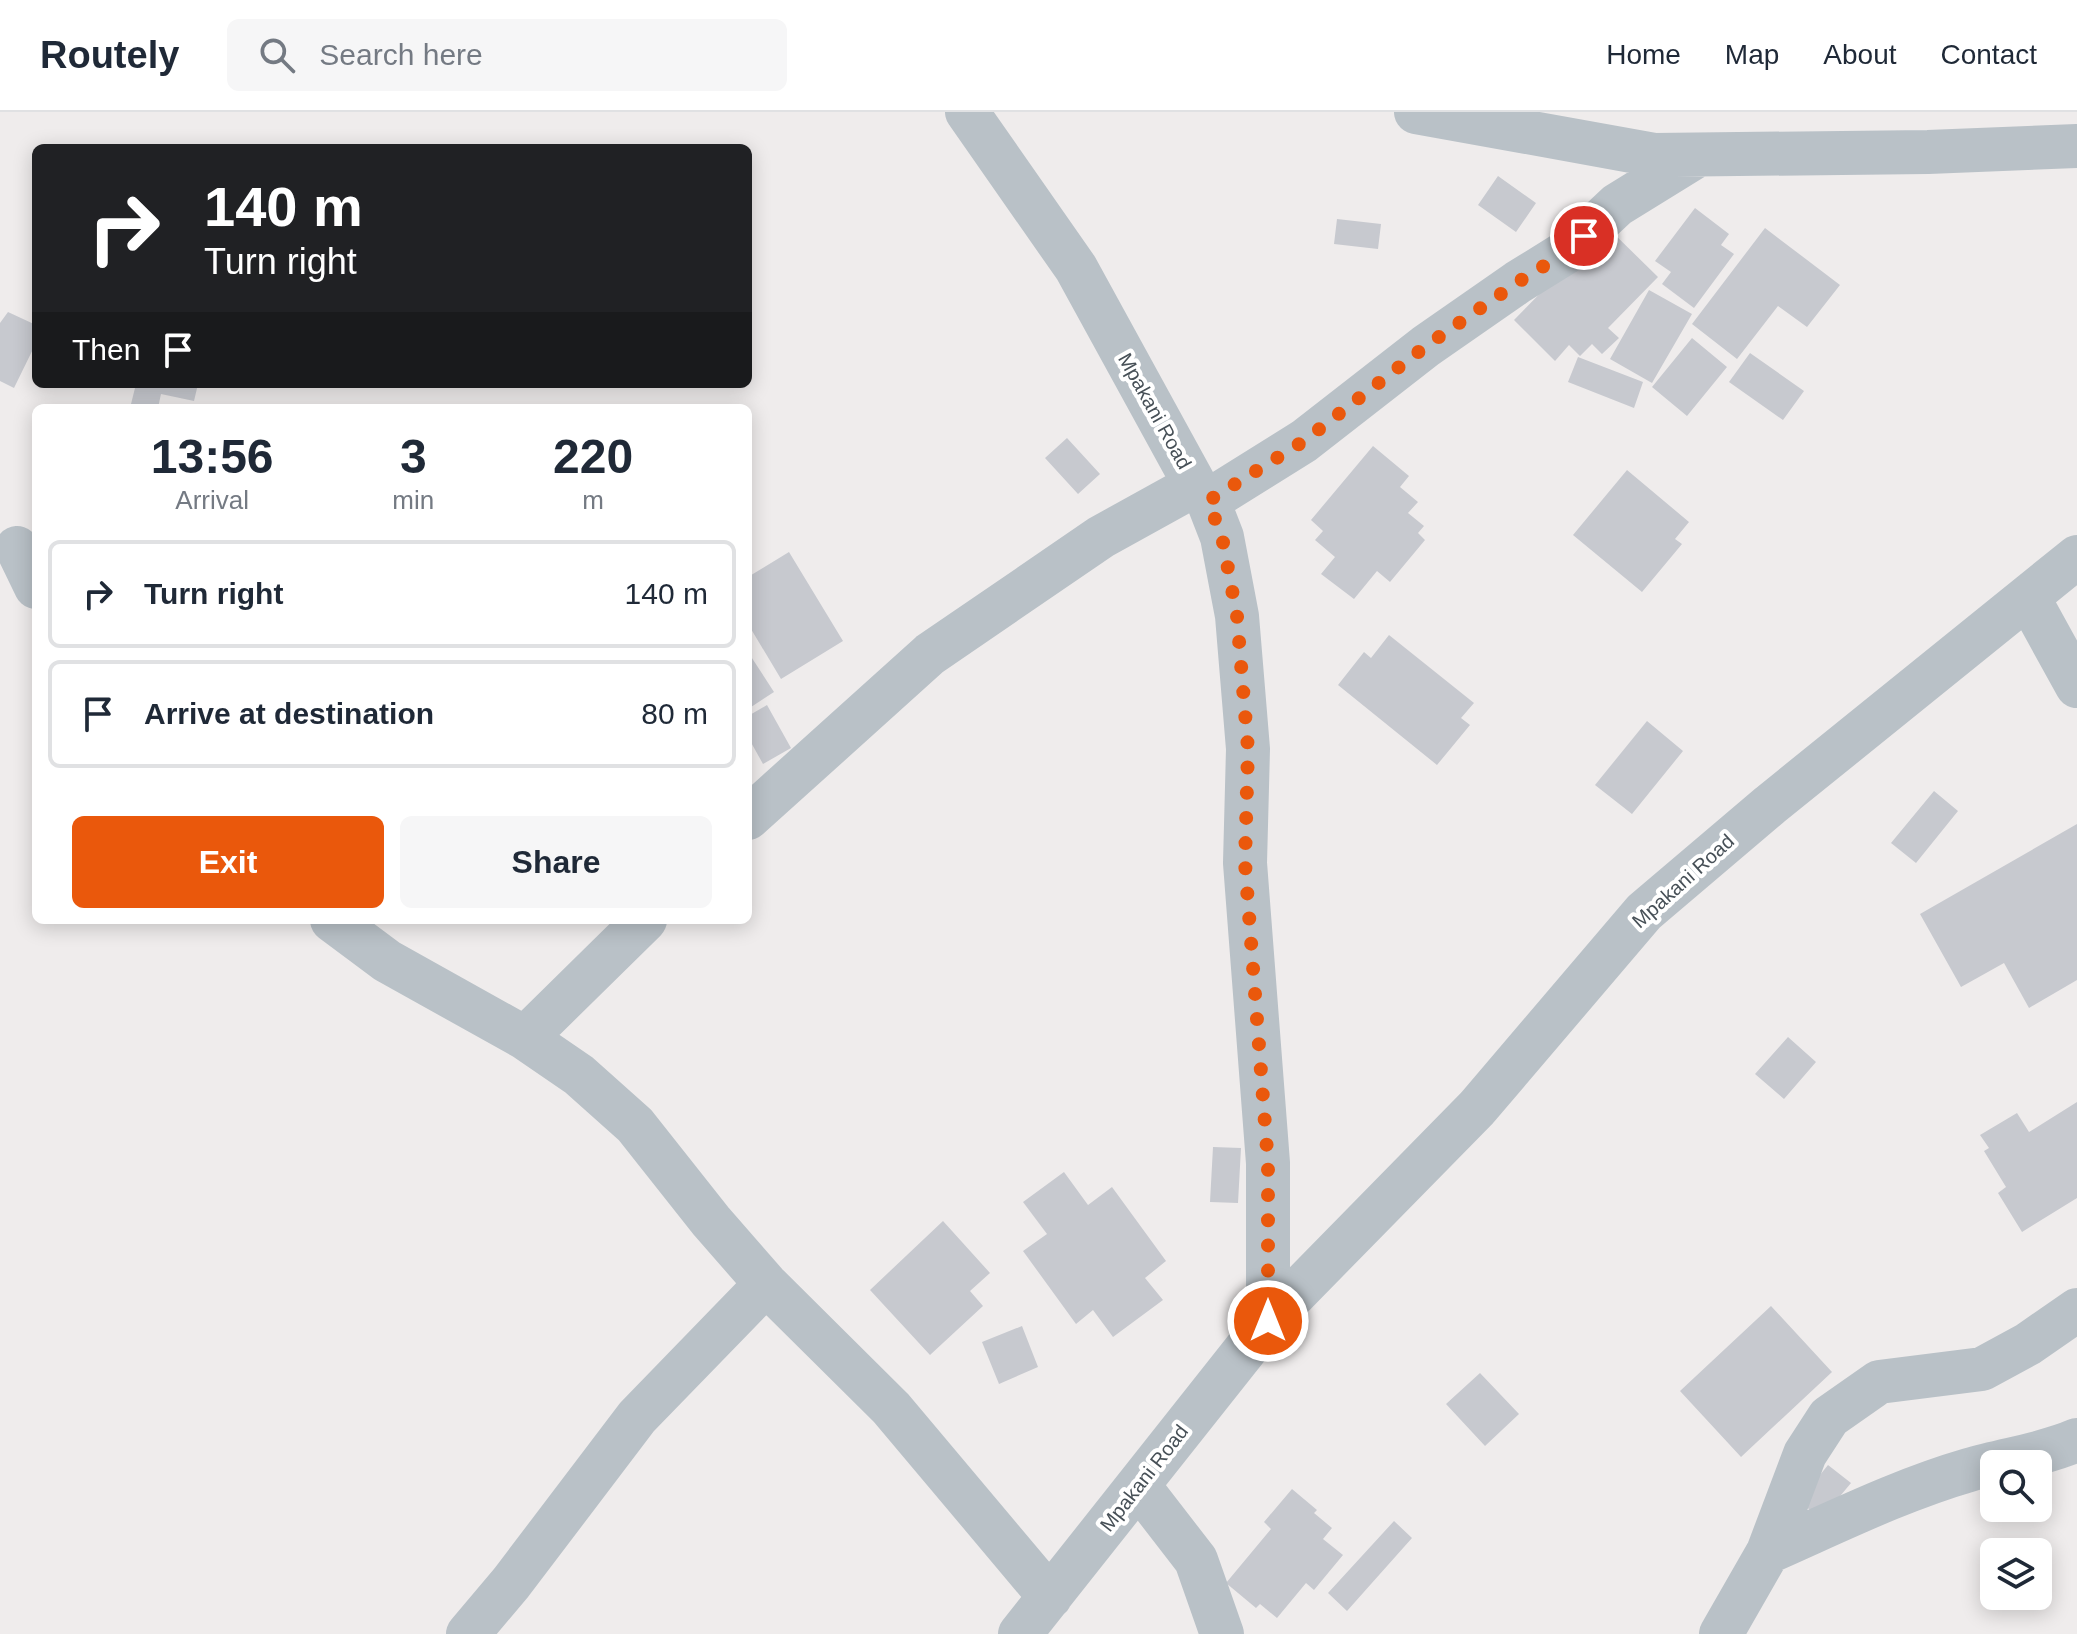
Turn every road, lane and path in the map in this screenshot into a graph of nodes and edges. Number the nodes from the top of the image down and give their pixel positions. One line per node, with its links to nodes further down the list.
1 (967, 112): 5 (street, Mpakani Road)
2 (1416, 112): 4 (street)
3 (2077, 146): 4 (street)
4 (1698, 155): 5 (street)
5 (1202, 493): 11 (street); 17 (street, Mpakani Road)
6 (18, 546): 8 (street)
7 (2077, 557): 9 (street, Mpakani Road)
8 (32, 578)
9 (2028, 597): 10 (street); 17 (street, Mpakani Road)
10 (2077, 686)
11 (752, 814)
12 (337, 924): 14 (street)
13 (641, 924): 14 (street)
14 (525, 1038): 15 (street)
15 (766, 1284): 21 (street); 22 (street)
16 (2077, 1310): 20 (street)
17 (1268, 1321): 19 (street, Mpakani Road)
18 (2077, 1440): 20 (street)
19 (1138, 1485): 21 (street, Mpakani Road); 24 (street)
20 (1768, 1552): 25 (street)
21 (1050, 1597): 23 (street, Mpakani Road)
22 (468, 1634)
23 (1020, 1634)
24 (1222, 1634)
25 (1721, 1634)

